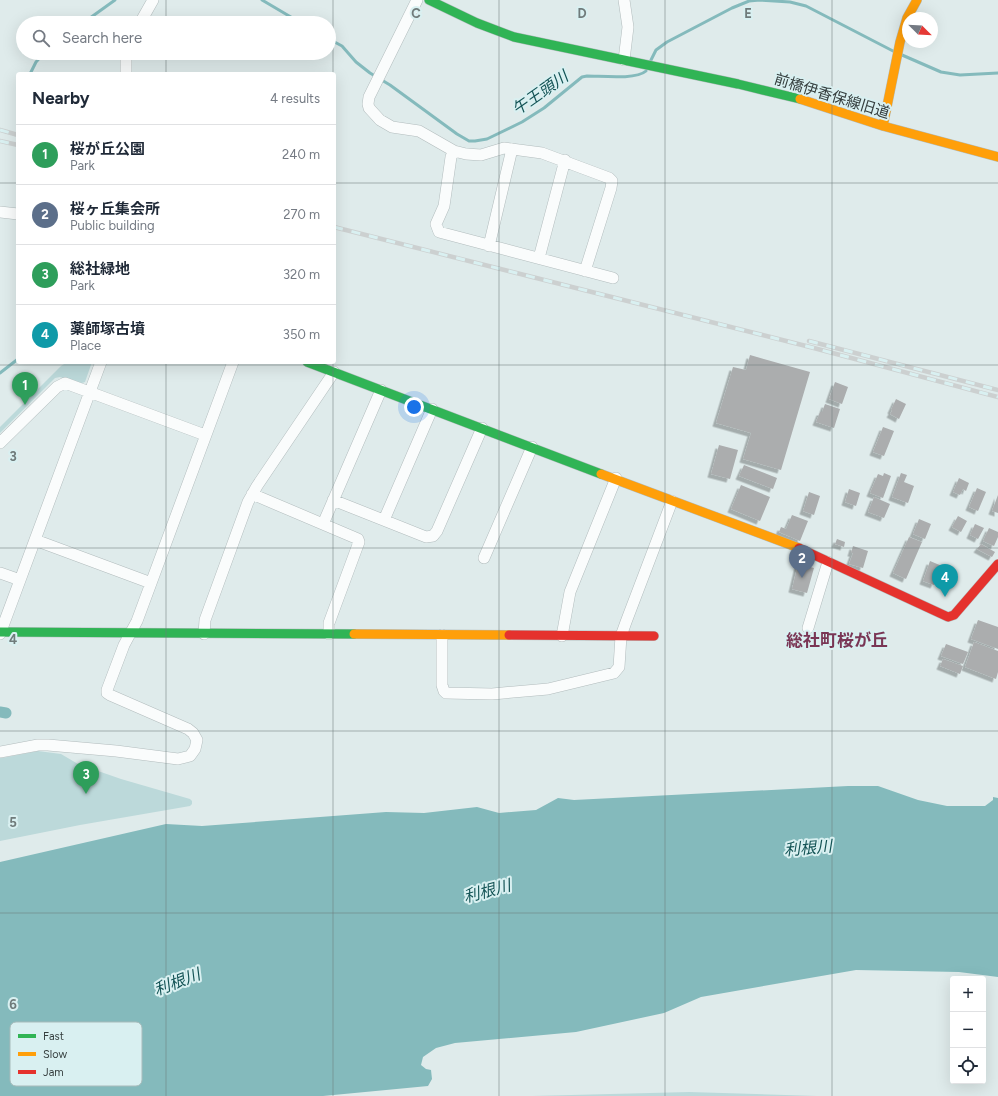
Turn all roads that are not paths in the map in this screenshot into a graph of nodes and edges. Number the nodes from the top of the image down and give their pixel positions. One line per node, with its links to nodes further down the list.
1 (417, 0): 12 (street)
2 (429, 0): 8 (street)
3 (624, 0): 8 (street)
4 (916, 0): 10 (street)
5 (152, 1): 6 (street)
6 (144, 16)
7 (126, 60): 9 (street)
8 (624, 60): 10 (street, 前橋伊香保線旧道)
9 (126, 72)
10 (883, 126): 13 (street, 前橋伊香保線旧道)
11 (512, 150): 12 (street); 14 (street); 17 (street)
12 (454, 151): 17 (street)
13 (998, 157)
14 (565, 160): 18 (street); 19 (street)
15 (0, 212): 16 (street)
16 (16, 214)
17 (489, 246): 18 (street)
18 (539, 258): 19 (street)
19 (585, 270): 20 (street)
20 (613, 278)
21 (100, 364): 26 (street)
22 (232, 364): 29 (street)
23 (312, 364): 24 (street)
24 (334, 372): 25 (street); 33 (street)
25 (381, 390): 27 (street); 34 (street)
26 (90, 392): 29 (street); 30 (street); 38 (street)
27 (432, 409): 28 (street); 36 (street)
28 (482, 428): 31 (street); 36 (street)
29 (205, 435): 44 (street)
30 (0, 443)
31 (532, 447): 32 (street); 39 (street)
32 (616, 478): 35 (street); 51 (street)
33 (252, 494): 37 (street); 48 (street)
34 (333, 500): 36 (street); 37 (street)
35 (672, 501): 40 (street); 52 (street)
36 (384, 520)
37 (323, 524): 49 (street)
38 (35, 540): 43 (street); 44 (street)
39 (484, 558)
40 (828, 562): 41 (street); 45 (street)
41 (998, 564)
42 (0, 573): 43 (street)
43 (20, 580): 46 (street)
44 (151, 583): 47 (street)
45 (808, 628)
46 (0, 632): 47 (street)
47 (131, 634): 48 (street); 54 (street)
48 (204, 634): 49 (street)
49 (329, 634): 50 (street)
50 (442, 636): 51 (street); 52 (street)
51 (562, 636): 52 (street)
52 (621, 636): 53 (street)
53 (654, 636)
54 (0, 752)

